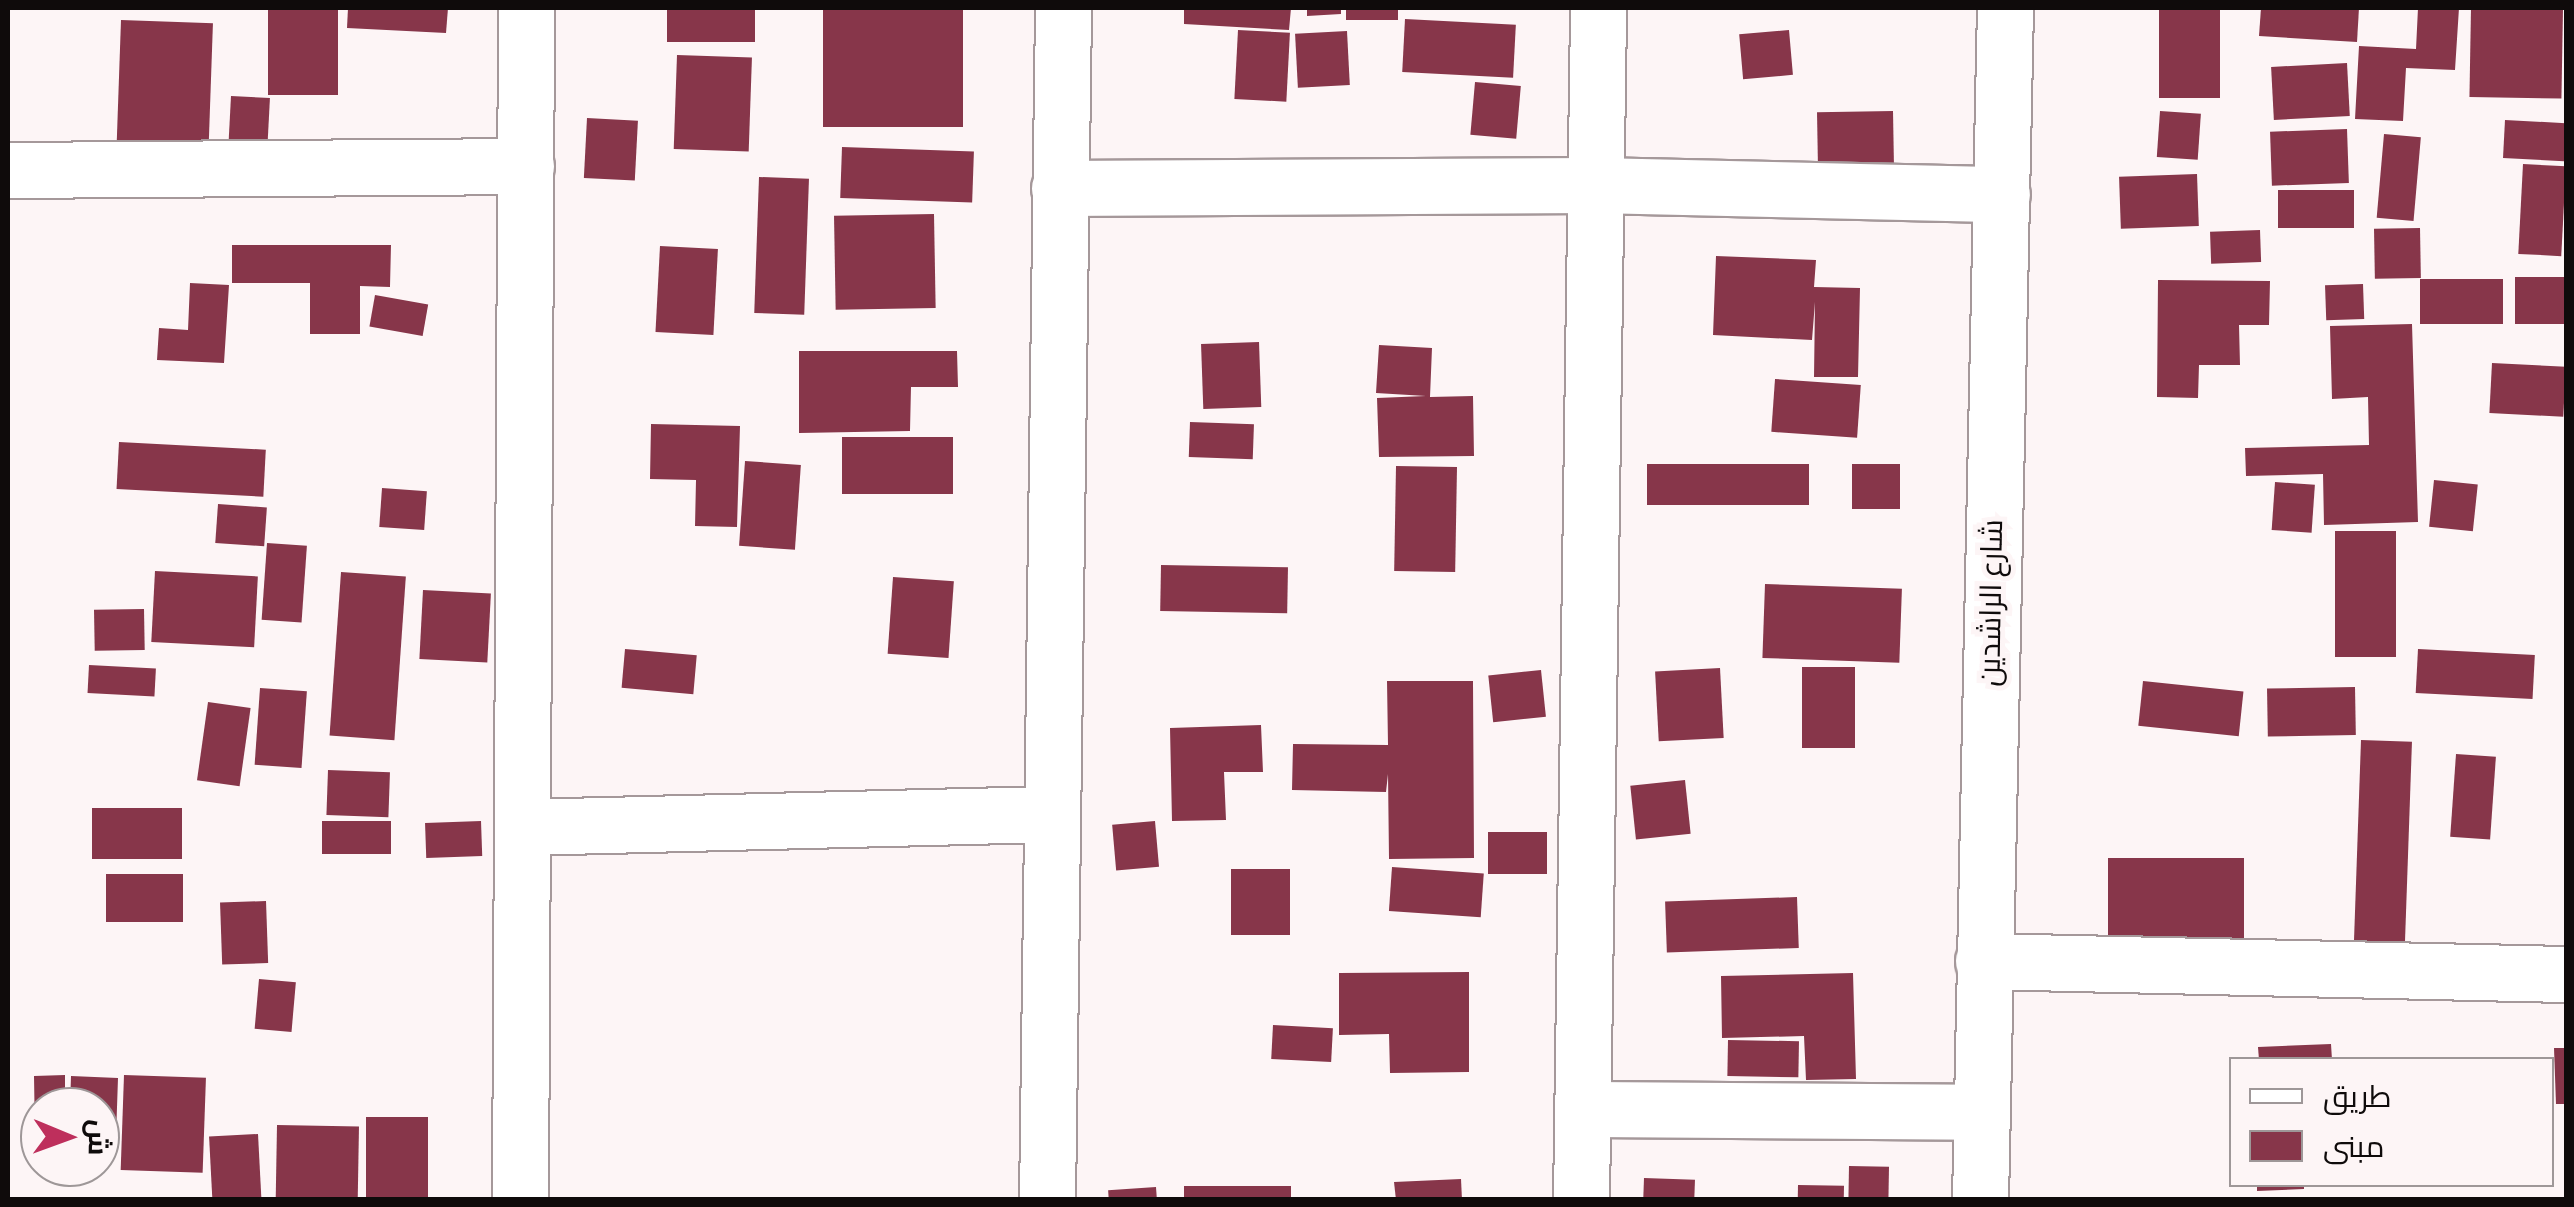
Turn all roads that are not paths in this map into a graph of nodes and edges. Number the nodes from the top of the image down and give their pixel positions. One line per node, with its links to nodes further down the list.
1 (526, 8): 5 (street)
2 (1064, 8): 8 (street)
3 (1598, 8): 7 (street)
4 (2005, 8): 9 (street, شارع الراشدين)
5 (526, 166): 6 (street); 11 (street)
6 (8, 170)
7 (1596, 185): 8 (street); 9 (street); 14 (street)
8 (1059, 188): 10 (street)
9 (2002, 194): 12 (street, شارع الراشدين)
10 (1050, 814): 11 (street); 17 (street)
11 (524, 827): 16 (street)
12 (1983, 961): 13 (street); 15 (street, شارع الراشدين)
13 (2566, 974)
14 (1584, 1110): 15 (street); 18 (street)
15 (1981, 1112): 19 (street, شارع الراشدين)
16 (520, 1200)
17 (1047, 1200)
18 (1581, 1200)
19 (1980, 1200)

